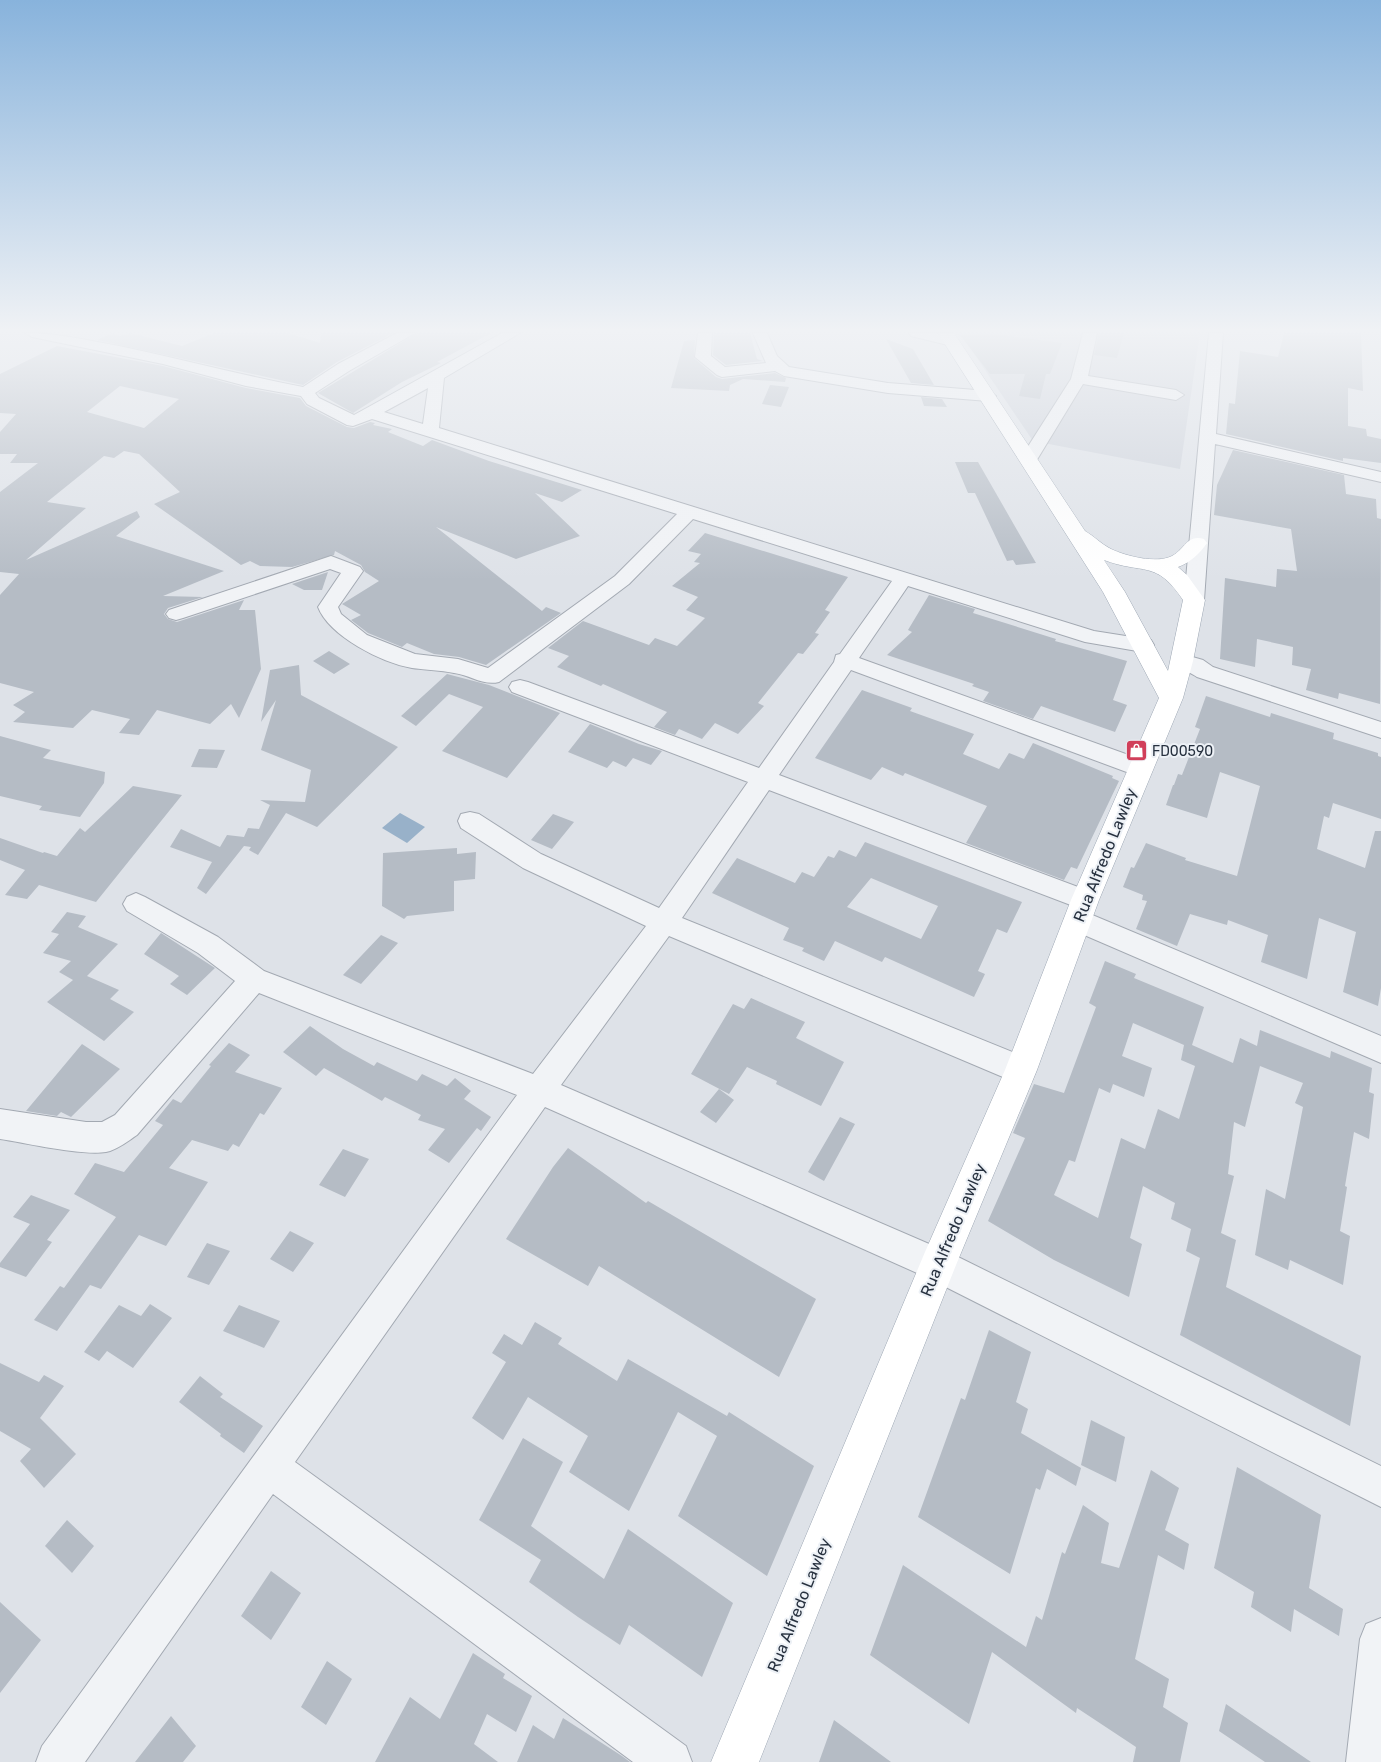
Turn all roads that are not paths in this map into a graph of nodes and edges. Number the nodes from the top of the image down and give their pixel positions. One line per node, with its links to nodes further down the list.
1 (341, 415): 2 (street)
2 (367, 415)
3 (378, 415): 8 (street)
4 (432, 415): 8 (street)
5 (1001, 415): 10 (main road)
6 (1056, 415): 10 (street)
7 (1208, 415): 9 (street)
8 (430, 431): 12 (street)
9 (1206, 437): 11 (street); 14 (street)
10 (1029, 459): 13 (main road)
11 (1381, 477)
12 (691, 511): 17 (street); 20 (street)
13 (1079, 536): 15 (main road); 18 (main road)
14 (1197, 543): 16 (main road); 19 (street)
15 (1134, 564): 16 (main road); 18 (main road)
16 (1156, 566): 19 (main road)
17 (904, 578): 21 (street); 22 (street)
18 (1114, 592): 21 (main road)
19 (1194, 600): 23 (main road, Rua Alfredo Lawley)
20 (176, 614)
21 (1143, 645): 23 (main road); 25 (main road)
22 (844, 660): 27 (street); 28 (street)
23 (1182, 661): 25 (main road, Rua Alfredo Lawley); 26 (street)
24 (520, 687): 28 (street)
25 (1171, 698): 27 (main road, Rua Alfredo Lawley)
26 (1381, 730)
27 (1140, 768): 31 (main road, Rua Alfredo Lawley)
28 (764, 778): 31 (street); 32 (street)
29 (470, 821): 32 (street)
30 (136, 904): 33 (street)
31 (1082, 910): 34 (street); 35 (main road, Rua Alfredo Lawley)
32 (664, 922): 35 (street); 36 (street)
33 (254, 979): 36 (street); 37 (street)
34 (1381, 1050)
35 (1020, 1070): 38 (main road, Rua Alfredo Lawley)
36 (539, 1090): 38 (street); 39 (street)
37 (0, 1124)
38 (938, 1265): 40 (street); 44 (main road, Rua Alfredo Lawley)
39 (269, 1467): 42 (street); 43 (street)
40 (1381, 1487)
41 (1381, 1639): 45 (street)
42 (58, 1762)
43 (670, 1762)
44 (735, 1762)
45 (1368, 1762)

